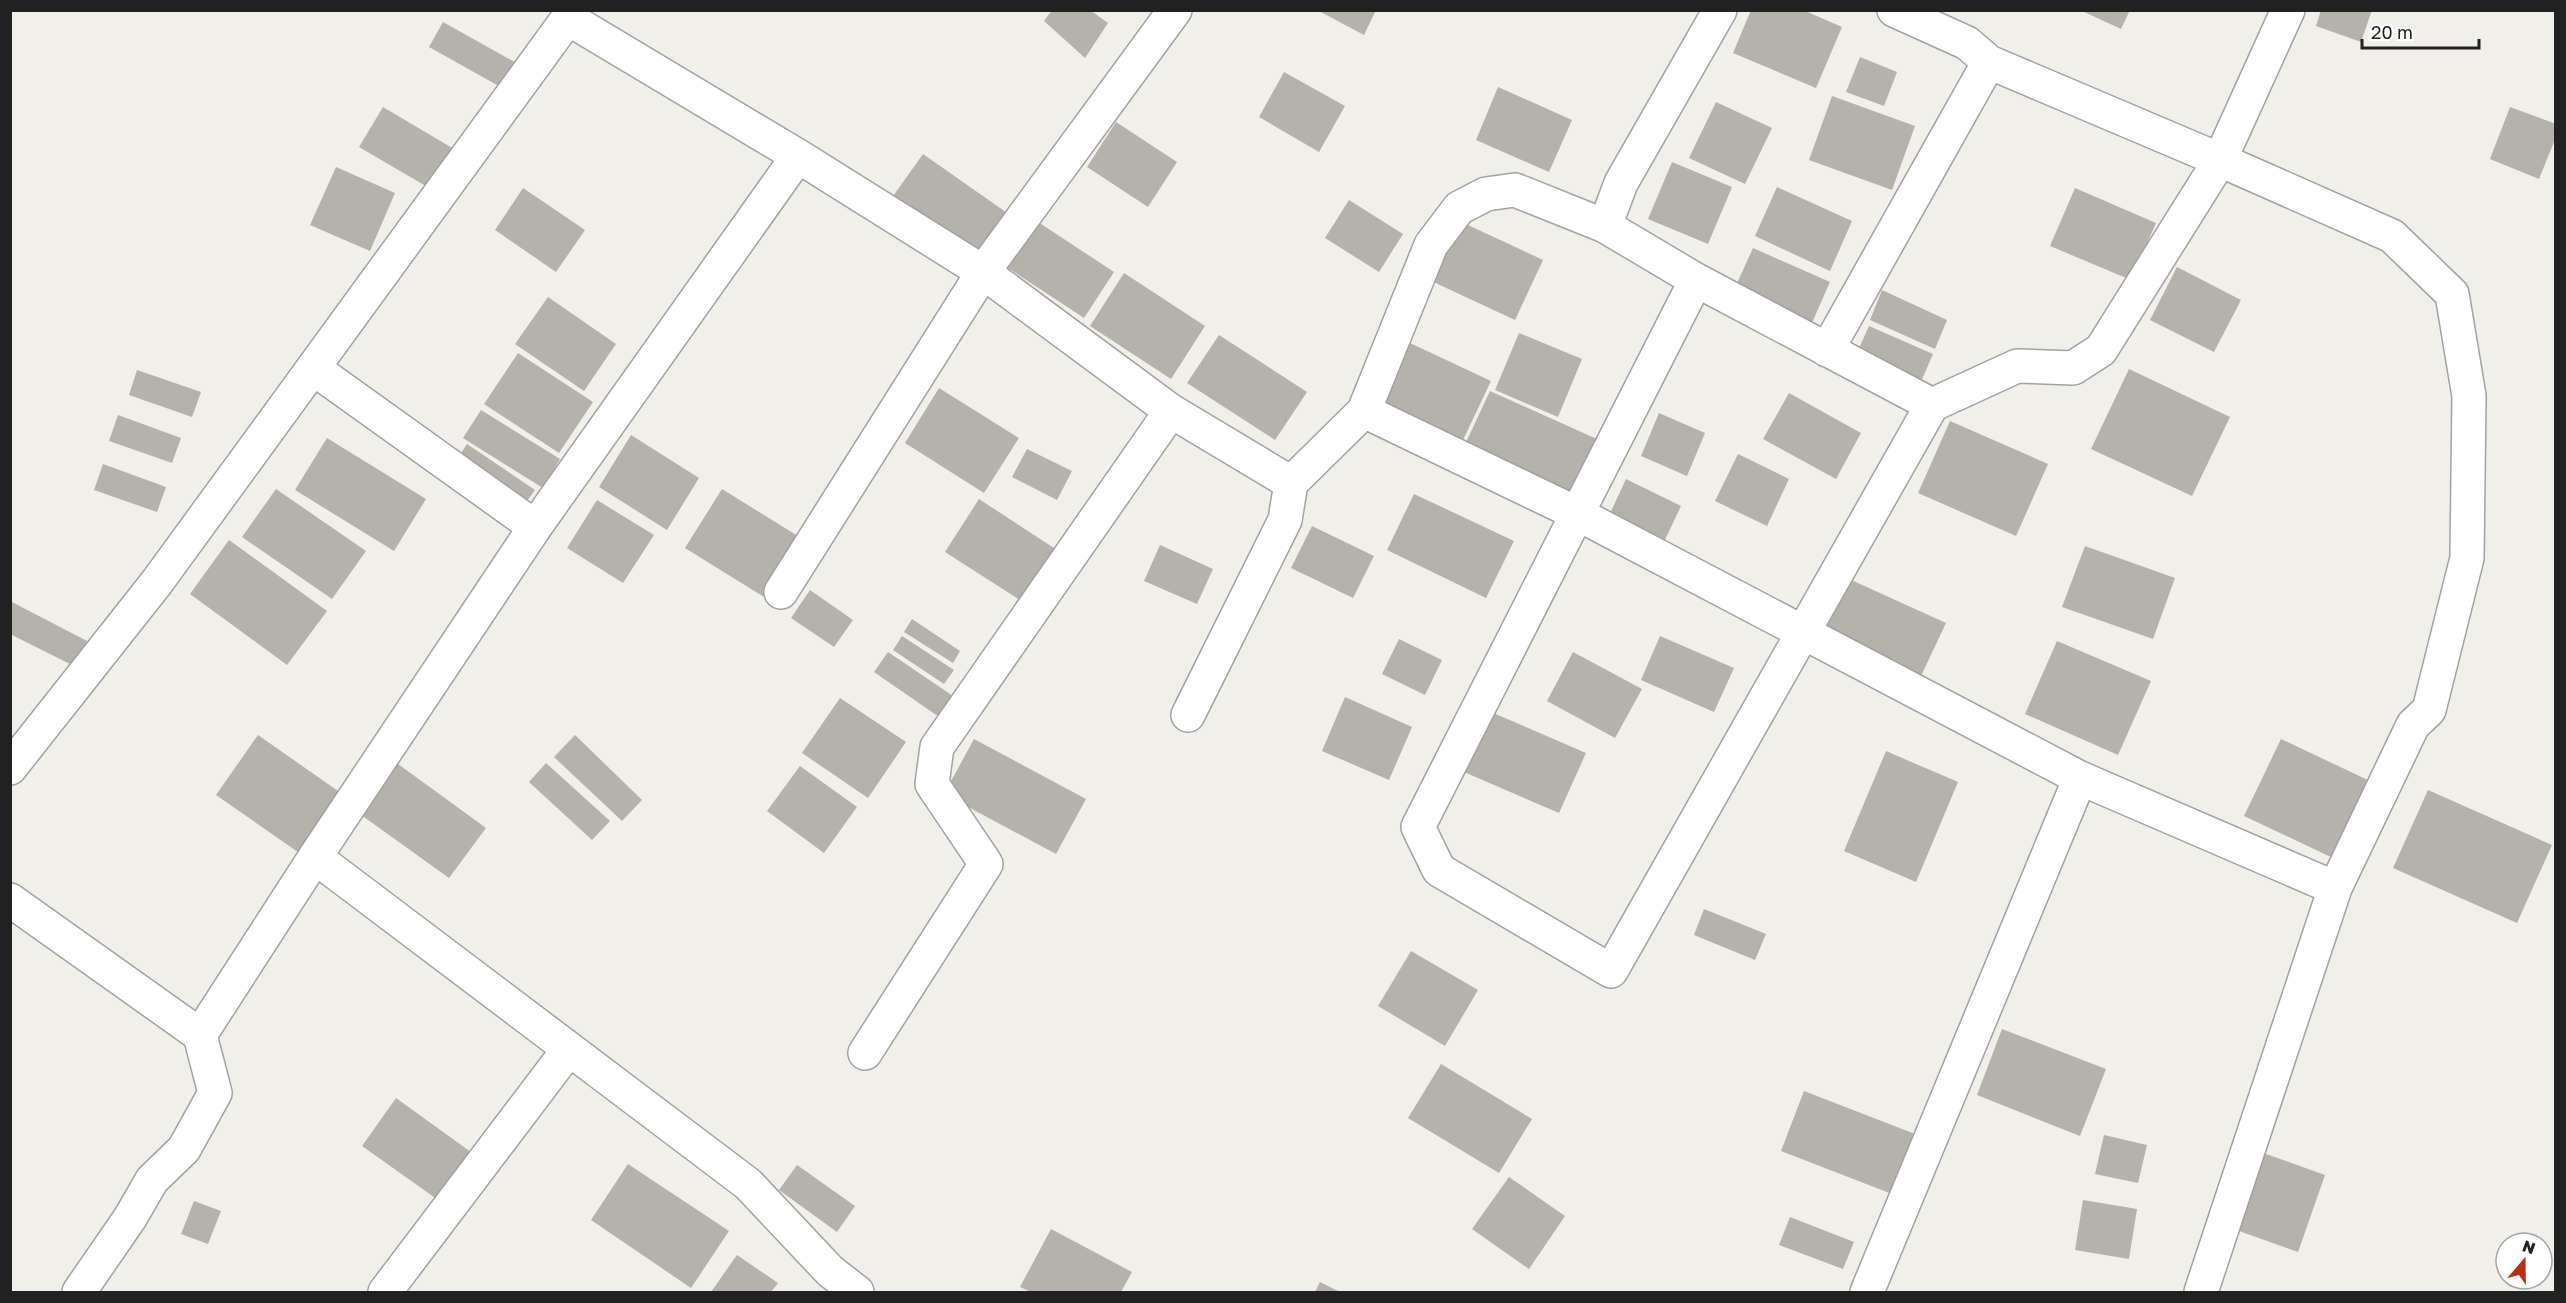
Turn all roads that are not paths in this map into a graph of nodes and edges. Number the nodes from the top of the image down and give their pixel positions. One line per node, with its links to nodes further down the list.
1 (1175, 10): 10 (street)
2 (1720, 10): 9 (street)
3 (1894, 10): 6 (street)
4 (2288, 10): 8 (street)
5 (571, 15): 7 (street); 13 (street)
6 (1989, 62): 8 (street); 12 (street)
7 (798, 156): 10 (street); 19 (street)
8 (2220, 160): 14 (street); 26 (street)
9 (1605, 226): 11 (street); 16 (street)
10 (983, 272): 15 (street); 20 (street)
11 (1696, 280): 12 (street); 18 (street)
12 (1827, 350): 14 (street)
13 (313, 368): 19 (street); 23 (street)
14 (1932, 405): 21 (street)
15 (1171, 411): 17 (street); 30 (street)
16 (1364, 411): 17 (street); 18 (street)
17 (1291, 483): 22 (street)
18 (1576, 513): 21 (street); 21 (street)
19 (535, 527): 25 (street)
20 (782, 592)
21 (1803, 631): 24 (street)
22 (1188, 715)
23 (10, 768)
24 (2080, 778): 26 (street); 35 (street)
25 (315, 857): 28 (street); 29 (street)
26 (2336, 888): 36 (street)
27 (10, 900): 28 (street)
28 (200, 1035): 32 (street)
29 (569, 1049): 31 (street); 33 (street)
30 (865, 1053)
31 (824, 1282): 34 (street)
32 (79, 1293)
33 (385, 1293)
34 (857, 1293)
35 (1867, 1293)
36 (2201, 1293)

